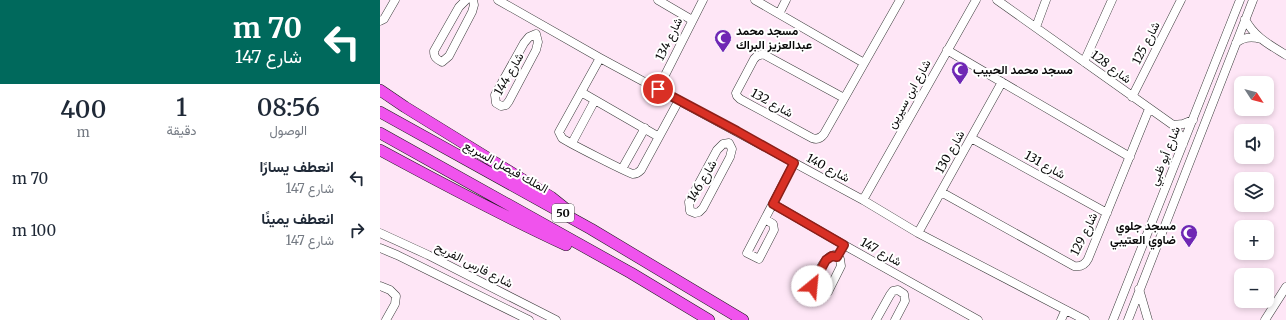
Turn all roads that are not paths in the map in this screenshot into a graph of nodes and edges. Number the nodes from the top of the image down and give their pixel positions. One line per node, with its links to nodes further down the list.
1 (394, 0): 20 (street)
2 (466, 0): 3 (street)
3 (473, 0)
4 (498, 0): 21 (street, شارع 140)
5 (658, 0): 19 (street)
6 (703, 0): 19 (street, شارع 134)
7 (755, 0): 17 (street)
8 (786, 0): 17 (street)
9 (976, 0): 26 (street, شارع ابن سيرين)
10 (997, 0): 22 (street, شارع 128)
11 (1046, 0): 22 (street)
12 (1112, 0): 29 (street)
13 (1181, 0): 36 (street, شارع 125)
14 (1240, 0): 43 (street, شارع أبو ظبي)
15 (1253, 0): 18 (street, شارع أبو ظبي)
16 (896, 1): 30 (street, شارع 132)
17 (779, 14): 30 (street)
18 (1245, 19): 24 (street); 25 (street, شارع أبو ظبي)
19 (692, 20): 32 (street, شارع 134)
20 (380, 21)
21 (542, 25): 23 (street, شارع 144); 28 (street, شارع 140)
22 (1036, 27): 29 (street, شارع 128)
23 (536, 34): 23 (street, شارع 144)
24 (1262, 39): 25 (street); 27 (street)
25 (1236, 43): 73 (street, شارع أبو ظبي)
26 (947, 50): 31 (street); 60 (street, شارع ابن سيرين)
27 (1286, 55)
28 (600, 58): 32 (street, شارع 140); 34 (street)
29 (1084, 62): 36 (street, شارع 128)
30 (864, 63): 37 (street, شارع 132)
31 (1002, 82): 49 (street, شارع 130); 54 (street)
32 (658, 89): 39 (street, شارع 140)
33 (380, 90): 40 (highway)
34 (581, 92): 38 (street); 50 (street)
35 (380, 94): 40 (highway)
36 (1132, 97): 41 (street, شارع 128)
37 (844, 98): 37 (street, شارع 132)
38 (595, 100): 45 (street); 50 (street)
39 (679, 100): 46 (street, شارع 140); 48 (street)
40 (405, 107): 64 (highway)
41 (1149, 109): 44 (street, شارع 128); 54 (street, شارع 129)
42 (380, 112): 64 (highway, الملك فيصل السريع / 50)
43 (1193, 120): 44 (street); 52 (street, شارع أبو ظبي)
44 (1173, 125): 52 (street, شارع 128)
45 (645, 128): 48 (street); 57 (street)
46 (737, 131): 51 (street, شارع 146); 56 (street, شارع 140)
47 (380, 133): 70 (highway, 50)
48 (659, 136): 57 (street)
49 (971, 138): 58 (street, شارع 130); 62 (street, شارع 131)
50 (572, 143): 57 (street)
51 (730, 143): 51 (street, شارع 146)
52 (1183, 144): 76 (street, شارع أبو ظبي)
53 (380, 150): 59 (highway)
54 (1130, 157): 62 (street, شارع 129)
55 (380, 158): 59 (highway)
56 (794, 163): 60 (street, شارع 140); 61 (street)
57 (622, 169)
58 (942, 192): 62 (street, شارع 129); 66 (street, شارع 130)
59 (461, 194): 70 (highway)
60 (863, 200): 66 (street, شارع 140)
61 (773, 204): 63 (street); 67 (street, شارع 147)
62 (1107, 213)
63 (765, 219): 63 (street)
64 (591, 229): 83 (highway, الملك فيصل السريع / 50)
65 (380, 233): 81 (street, شارع فارس الفريح)
66 (918, 233): 77 (street, شارع 140)
67 (844, 245): 69 (street); 71 (street, شارع 147)
68 (380, 248): 80 (street, شارع فارس الفريح)
69 (837, 257): 69 (street)
70 (631, 273): 82 (highway, 50)
71 (908, 281): 75 (street); 78 (street, شارع 147)
72 (380, 286): 79 (street)
73 (1139, 289): 90 (street, شارع أبو ظبي); 91 (street)
74 (1285, 290): 92 (street)
75 (901, 292): 84 (street); 85 (street)
76 (1120, 301): 88 (street, شارع أبو ظبي); 89 (street)
77 (1065, 311): 86 (street); 87 (street, شارع 140)
78 (974, 319)
79 (386, 320)
80 (530, 320)
81 (556, 320)
82 (710, 320)
83 (743, 320)
84 (876, 320)
85 (895, 320)
86 (1061, 320)
87 (1085, 320)
88 (1113, 320)
89 (1120, 320)
90 (1128, 320)
91 (1148, 320)
92 (1266, 320)

